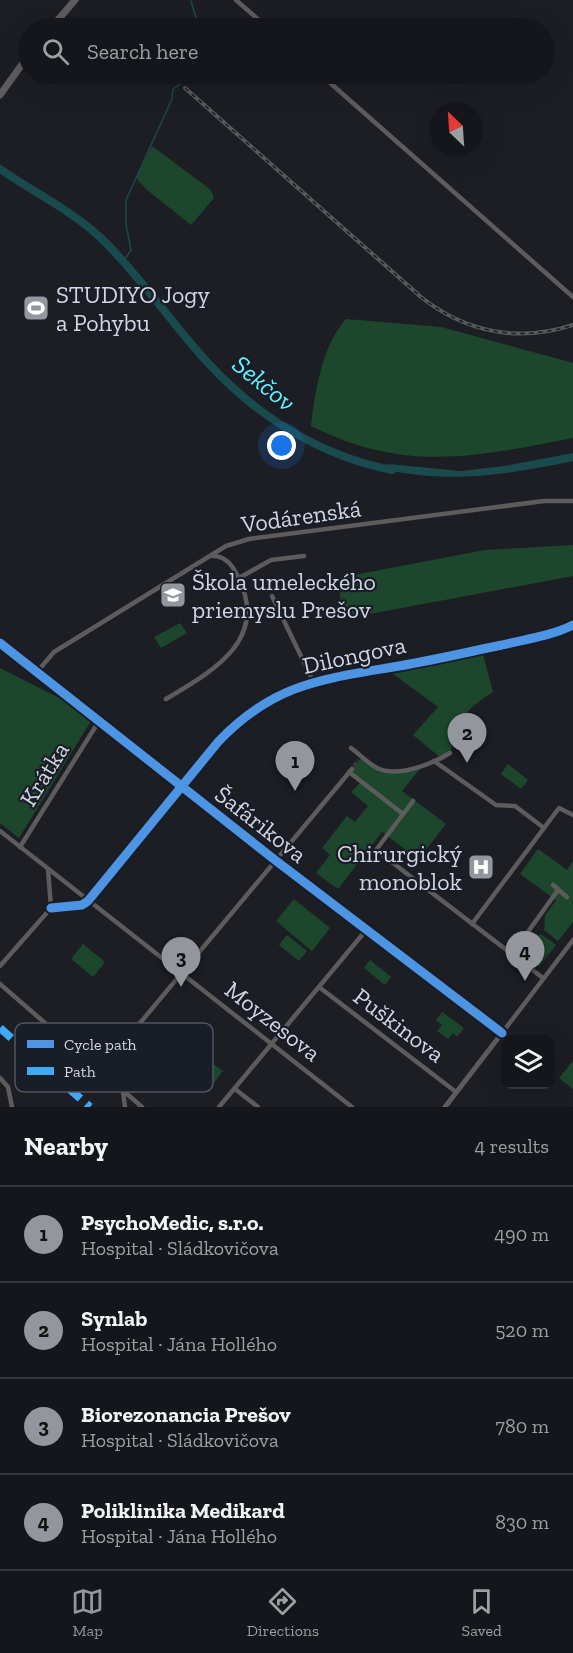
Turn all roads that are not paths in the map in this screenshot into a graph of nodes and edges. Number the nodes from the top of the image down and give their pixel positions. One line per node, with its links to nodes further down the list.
1 (75, 0): 3 (main road)
2 (236, 0): 4 (street)
3 (60, 18)
4 (257, 18)
5 (18, 70): 7 (main road)
6 (331, 84): 8 (street)
7 (0, 95)
8 (573, 297)
9 (573, 501): 10 (street, Vodárenská)
10 (210, 556): 12 (street); 16 (street, Vodárenská)
11 (304, 556): 12 (street)
12 (239, 578): 18 (street)
13 (272, 596): 17 (street, Dilongova)
14 (573, 625): 17 (street, Dilongova)
15 (0, 643): 16 (street, Šafárikova)
16 (37, 672): 19 (street, Šafárikova)
17 (313, 681): 23 (street, Dilongova)
18 (166, 699)
19 (99, 721): 23 (street, Šafárikova); 29 (street, Krátka)
20 (351, 748): 22 (street)
21 (450, 753): 22 (street)
22 (434, 761): 27 (street)
23 (181, 787): 30 (street, Šafárikova); 35 (street, Dilongova)
24 (413, 801): 25 (street)
25 (404, 814): 30 (street); 37 (street)
26 (573, 814): 27 (street)
27 (544, 828): 37 (street)
28 (0, 831): 29 (street, Moyzesova)
29 (20, 847): 31 (street, Moyzesova)
30 (275, 860): 38 (street, Šafárikova); 42 (street)
31 (48, 869): 35 (street, Moyzesova); 36 (street)
32 (553, 885): 33 (street)
33 (558, 890): 34 (street); 40 (street)
34 (567, 897)
35 (88, 901): 36 (street); 42 (street, Moyzesova)
36 (51, 908): 41 (street)
37 (472, 924): 40 (street)
38 (367, 929): 45 (street); 48 (street, Šafárikova)
39 (573, 940): 43 (street)
40 (512, 954): 43 (street)
41 (0, 966)
42 (181, 973): 47 (street); 49 (street, Moyzesova)
43 (543, 978): 48 (street)
44 (0, 984): 46 (street)
45 (319, 987): 49 (street); 53 (street, Puškinova)
46 (45, 1023)
47 (140, 1023)
48 (502, 1033): 53 (street)
49 (272, 1043): 51 (street); 54 (street, Moyzesova)
50 (0, 1078): 55 (street)
51 (235, 1089): 58 (street); 59 (street)
52 (123, 1092): 56 (street); 57 (street)
53 (456, 1092): 61 (street)
54 (344, 1105): 60 (street, Moyzesova)
55 (12, 1107)
56 (125, 1107)
57 (142, 1107)
58 (219, 1107)
59 (258, 1107)
60 (352, 1107)
61 (445, 1107)

